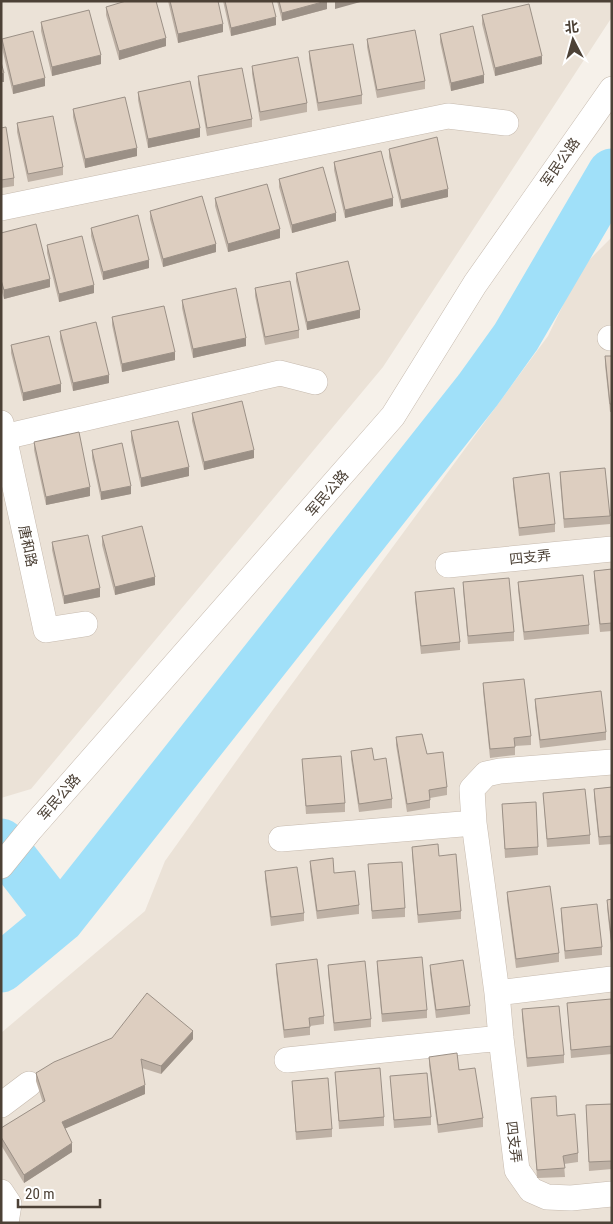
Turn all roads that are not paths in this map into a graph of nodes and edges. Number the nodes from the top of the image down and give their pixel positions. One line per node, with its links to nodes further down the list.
1 (612, 89): 12 (street, 军民公路)
2 (506, 123): 3 (street)
3 (1, 208)
4 (315, 382): 5 (street)
5 (3, 430): 8 (street, 唐和路)
6 (612, 548): 7 (street, 四支弄)
7 (448, 565)
8 (85, 624)
9 (612, 762): 10 (street, 四支弄)
10 (474, 823): 11 (street); 14 (street, 四支弄)
11 (281, 839)
12 (1, 866)
13 (612, 979): 14 (street)
14 (497, 992): 15 (street, 四支弄)
15 (501, 1038): 16 (street); 20 (street, 四支弄)
16 (287, 1060)
17 (28, 1084): 18 (street)
18 (1, 1105)
19 (1, 1192): 21 (street)
20 (612, 1194)
21 (6, 1223)

